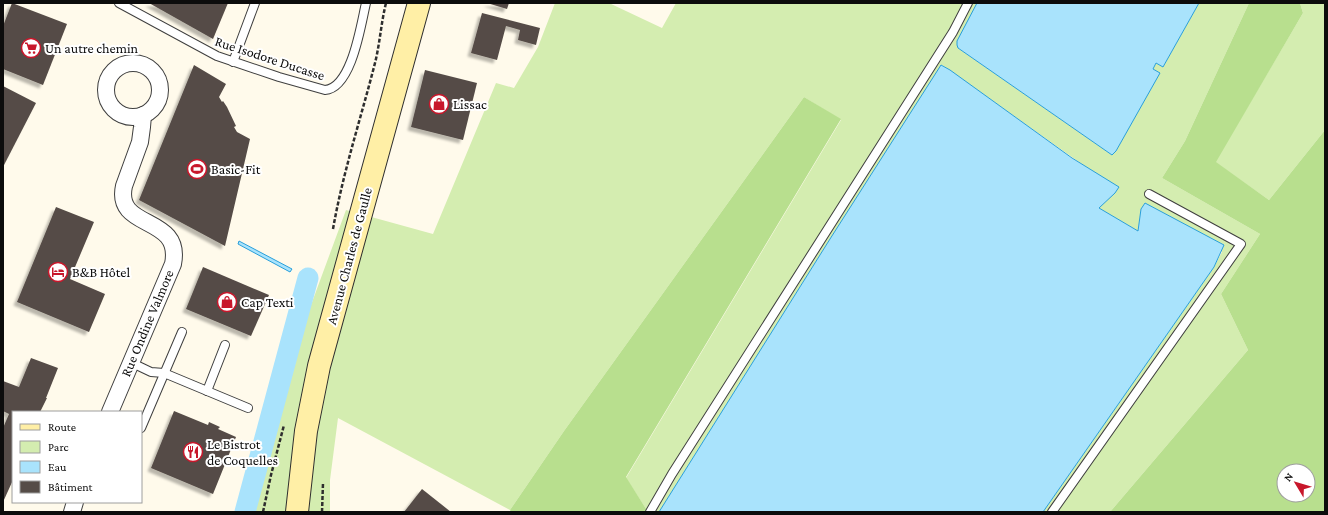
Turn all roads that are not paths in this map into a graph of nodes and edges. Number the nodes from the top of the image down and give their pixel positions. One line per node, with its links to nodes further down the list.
1 (119, 3): 6 (lane, Rue Isodore Ducasse)
2 (255, 3): 6 (lane)
3 (366, 3): 6 (lane, Rue Isodore Ducasse)
4 (419, 3): 17 (main road, Avenue Charles de Gaulle)
5 (968, 3): 18 (lane)
6 (233, 62)
7 (143, 115): 11 (street, Rue Ondine Valmore)
8 (1149, 194): 19 (lane)
9 (182, 332): 12 (lane)
10 (225, 345): 13 (lane)
11 (130, 362): 12 (lane); 15 (street, Rue Ondine Valmore)
12 (164, 373): 13 (lane); 16 (lane)
13 (207, 391): 14 (lane)
14 (248, 408)
15 (110, 411)
16 (142, 426)
17 (297, 512)
18 (650, 512)
19 (1052, 512)

